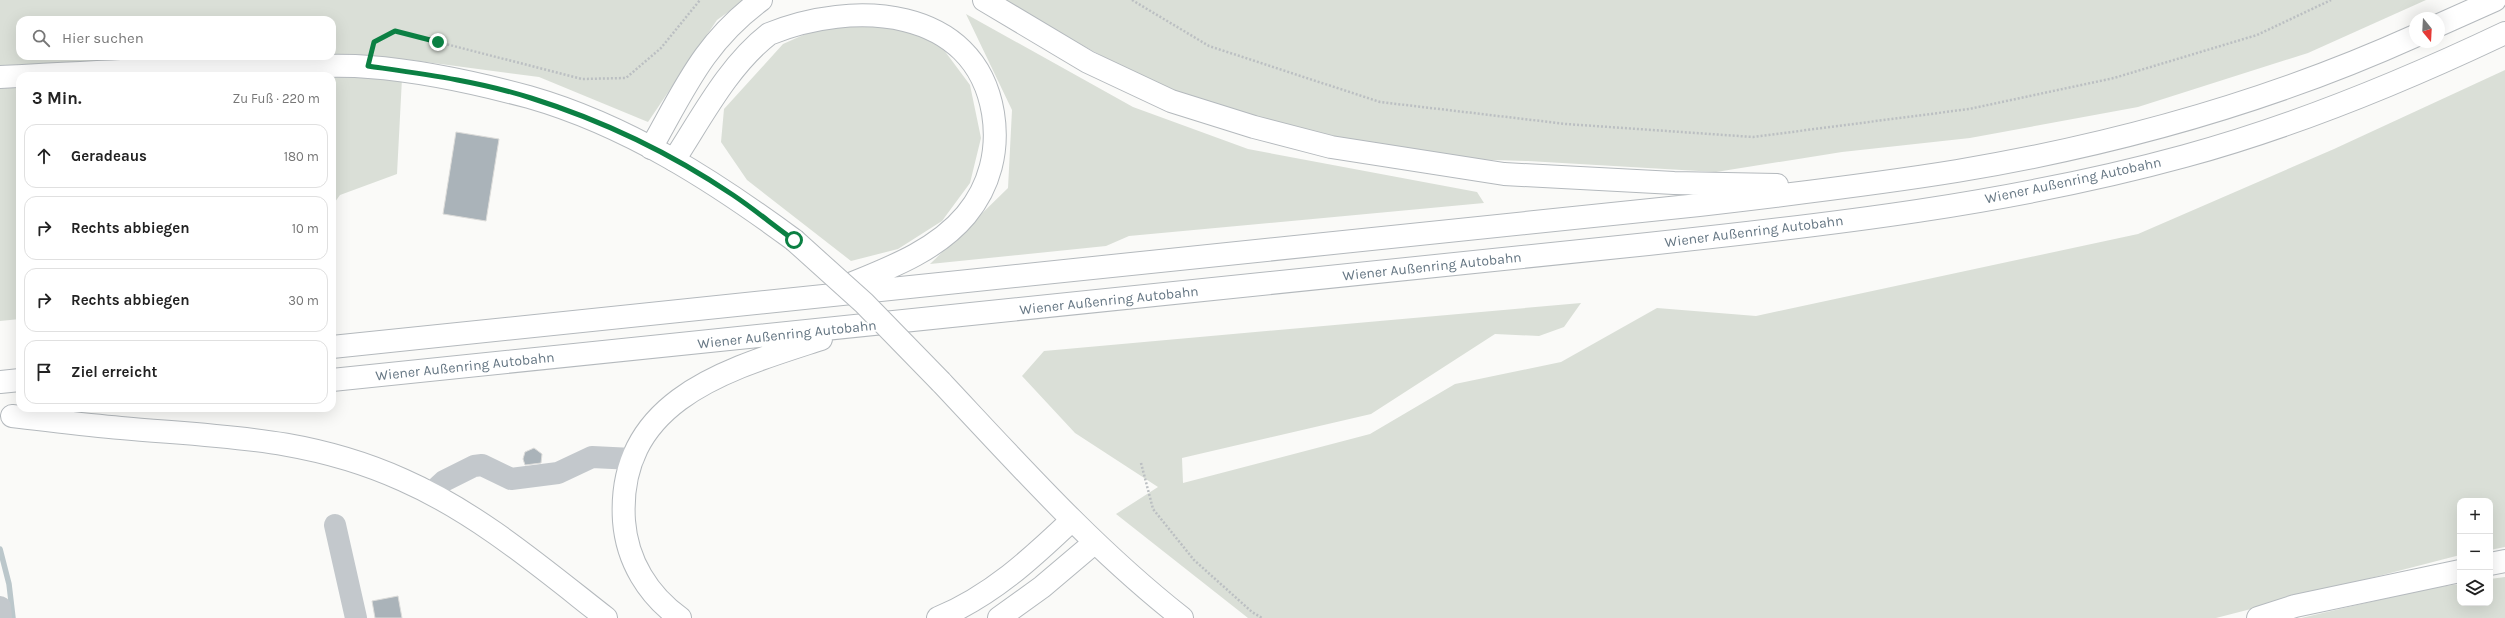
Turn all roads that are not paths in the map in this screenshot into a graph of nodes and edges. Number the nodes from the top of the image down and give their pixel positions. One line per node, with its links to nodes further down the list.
1 (761, 0): 10 (main road)
2 (984, 0): 12 (main road)
3 (2495, 0): 4 (main road)
4 (2445, 22)
5 (2505, 33): 14 (main road, Wiener Außenring Autobahn)
6 (2409, 39): 12 (main road)
7 (96, 72): 10 (main road)
8 (16, 76): 9 (main road)
9 (0, 77)
10 (651, 148): 11 (main road)
11 (674, 160): 13 (main road); 23 (main road, bridge)
12 (1856, 186): 13 (main road)
13 (820, 296): 15 (main road)
14 (855, 327): 17 (main road, Wiener Außenring Autobahn); 21 (main road)
15 (336, 347)
16 (16, 380): 18 (main road)
17 (336, 380)
18 (0, 382)
19 (48, 412): 20 (main road)
20 (6, 417): 22 (main road)
21 (633, 459): 22 (street); 33 (main road)
22 (431, 493): 32 (main road)
23 (1072, 520): 25 (main road); 34 (main road)
24 (335, 525): 31 (street)
25 (1094, 543): 35 (main road); 36 (main road)
26 (2505, 561): 27 (main road)
27 (2493, 563)
28 (2457, 571): 37 (main road)
29 (0, 607): 30 (street)
30 (1, 618)
31 (356, 618)
32 (606, 618)
33 (680, 618)
34 (938, 618)
35 (999, 618)
36 (1182, 618)
37 (2258, 618)

